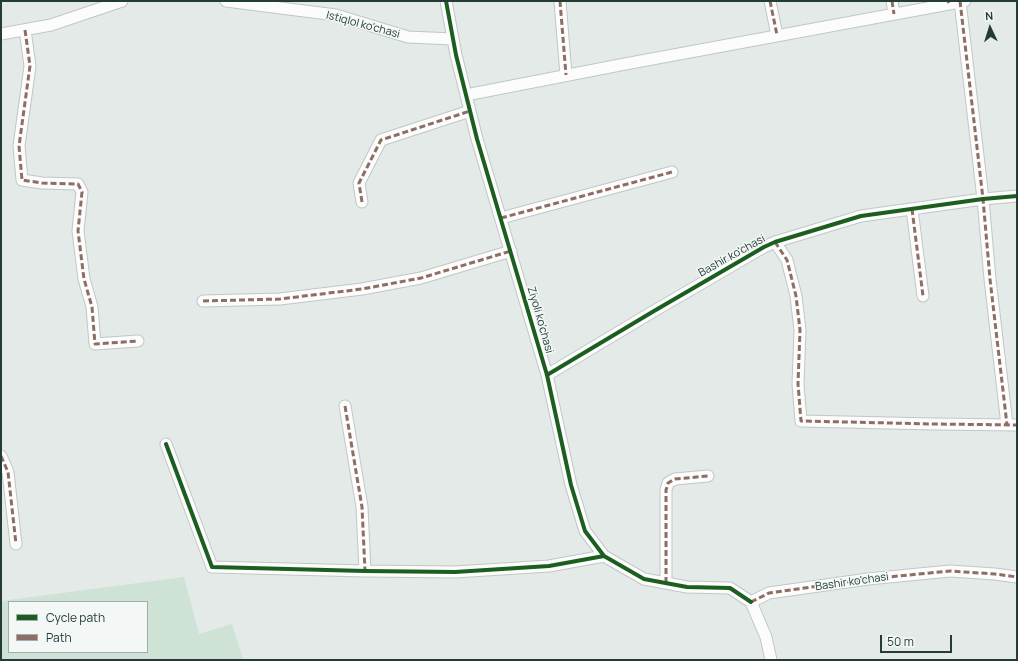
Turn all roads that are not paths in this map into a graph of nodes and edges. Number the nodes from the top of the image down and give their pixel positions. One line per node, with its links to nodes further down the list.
1 (122, 1): 10 (street)
2 (226, 1): 13 (street, Istiqlol ko'chasi)
3 (446, 1): 13 (street, Ziyoli ko'chasi)
4 (560, 1): 14 (street)
5 (770, 1): 12 (street)
6 (892, 1): 9 (street)
7 (965, 1): 8 (street)
8 (952, 2): 9 (street); 19 (street, Bashir ko'chasi)
9 (894, 14): 12 (street)
10 (24, 30): 11 (street); 27 (street)
11 (1, 34)
12 (777, 36): 14 (street)
13 (453, 39): 15 (street, Ziyoli ko'chasi)
14 (566, 75): 15 (street)
15 (466, 95): 16 (street, Ziyoli ko'chasi)
16 (470, 111): 20 (street); 22 (street, Ziyoli ko'chasi)
17 (672, 172): 22 (street)
18 (1017, 196): 19 (street, Bashir ko'chasi)
19 (983, 199): 21 (street, Bashir ko'chasi); 30 (street, Bashir ko'chasi)
20 (362, 202)
21 (912, 209): 23 (street, Bashir ko'chasi); 25 (street)
22 (501, 218): 24 (street, Ziyoli ko'chasi)
23 (775, 242): 28 (street, Bashir ko'chasi); 30 (street, Bashir ko'chasi)
24 (511, 251): 26 (street); 28 (street, Ziyoli ko'chasi)
25 (923, 296)
26 (203, 302)
27 (138, 341)
28 (547, 375): 35 (street, Ziyoli ko'chasi)
29 (345, 406): 36 (street)
30 (1012, 425)
31 (166, 444): 36 (street)
32 (1, 456): 34 (street)
33 (708, 476): 38 (street)
34 (16, 544)
35 (604, 556): 36 (street); 38 (street, Ziyoli ko'chasi)
36 (365, 571)
37 (1017, 577): 39 (street, Bashir ko'chasi)
38 (666, 583): 39 (street, Ziyoli ko'chasi)
39 (751, 602): 40 (street)
40 (771, 660)

